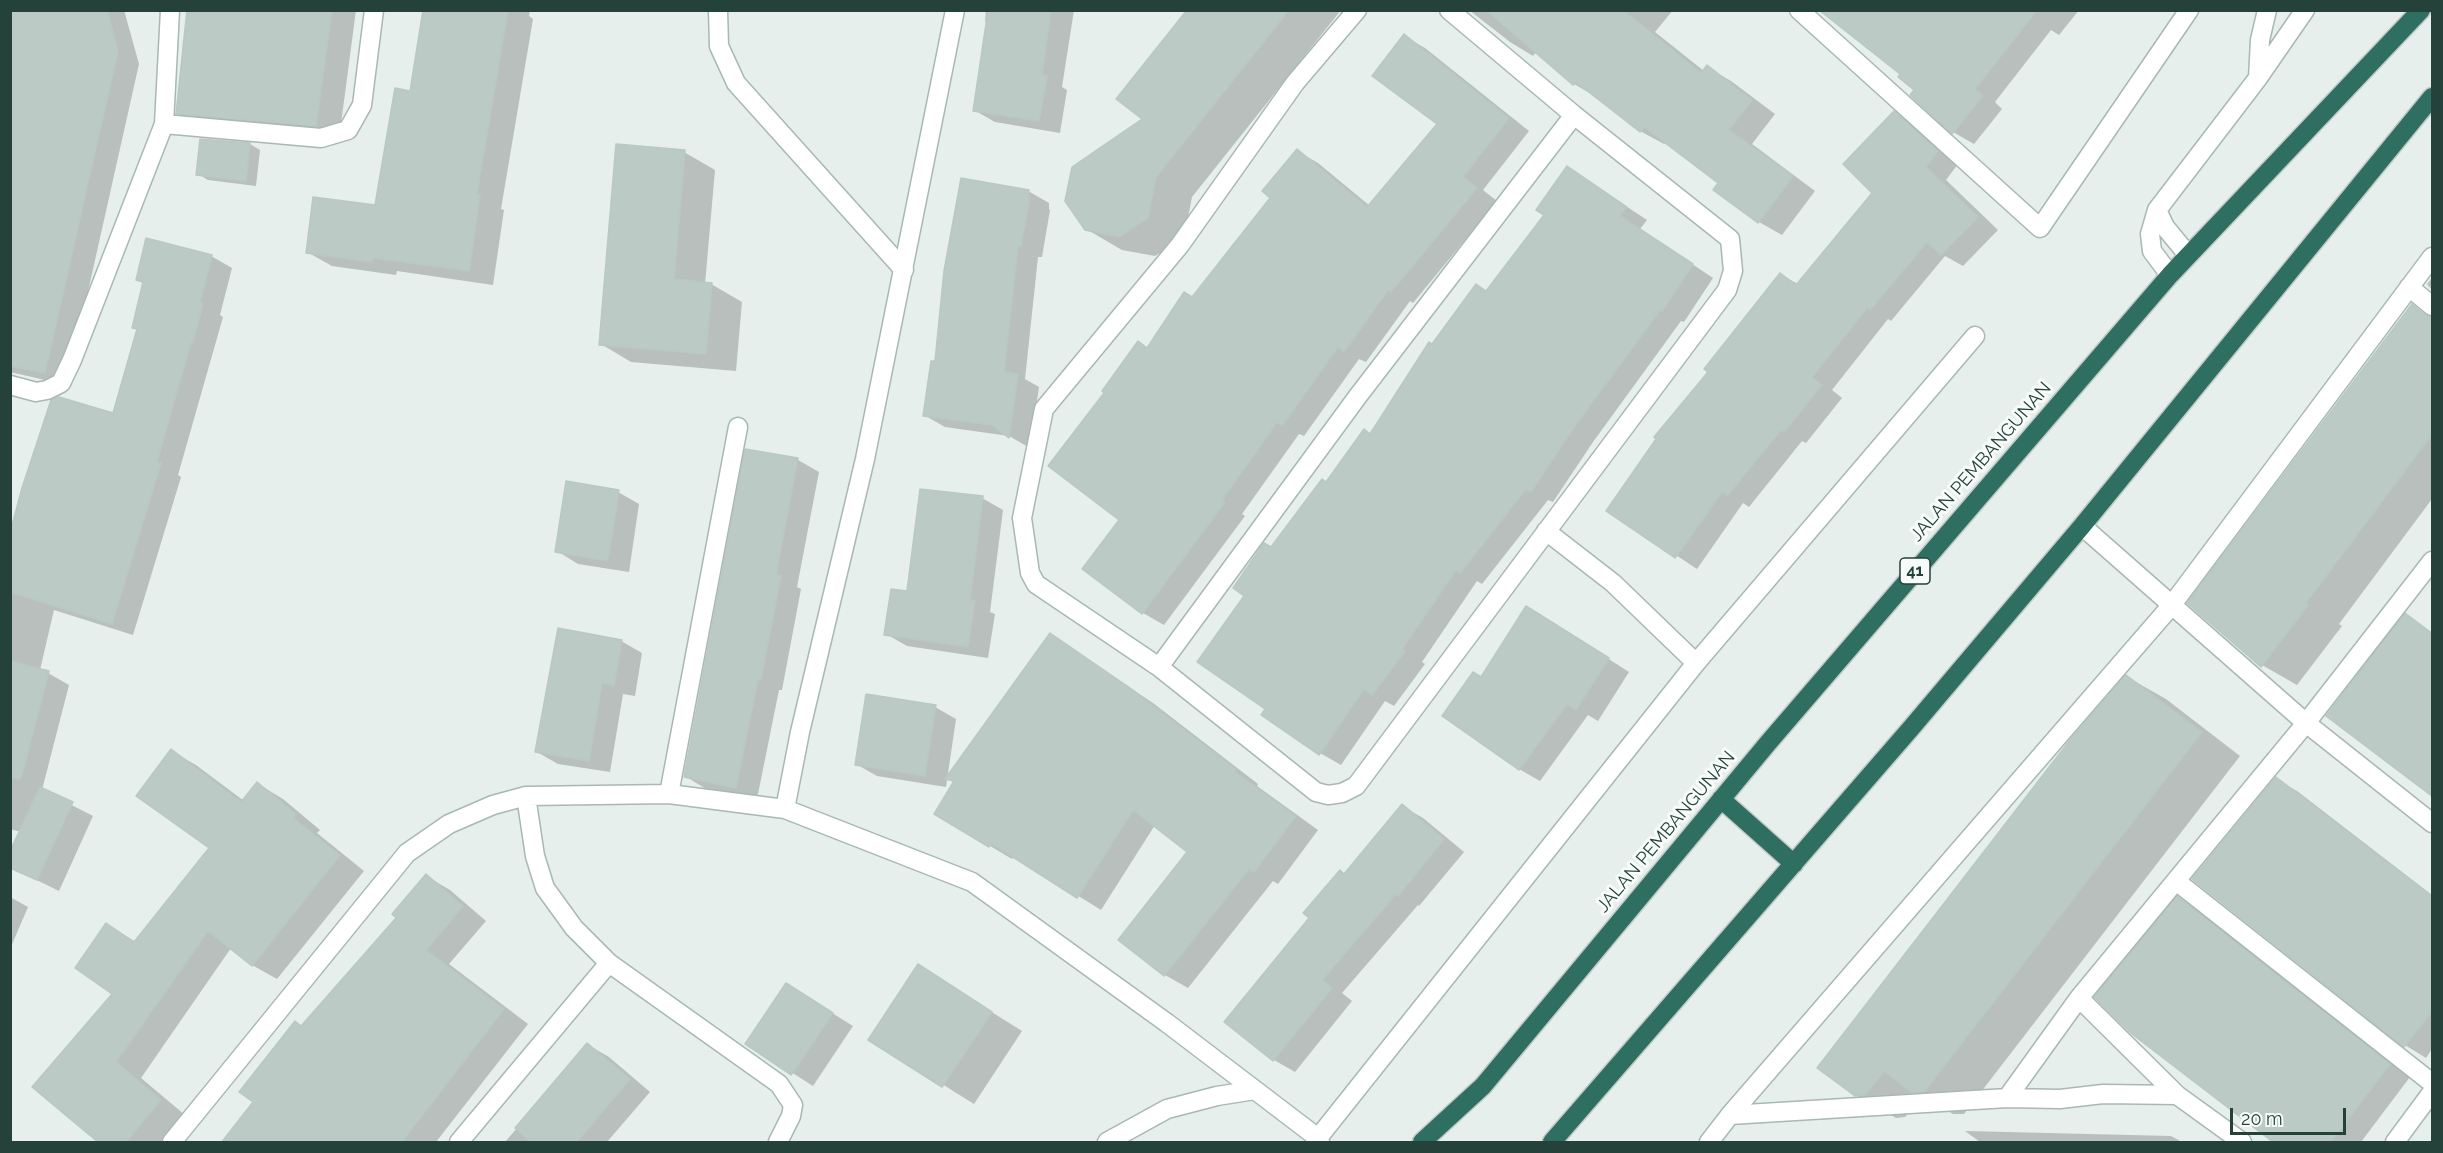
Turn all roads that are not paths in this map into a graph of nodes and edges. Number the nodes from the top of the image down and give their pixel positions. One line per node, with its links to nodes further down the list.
1 (170, 10): 15 (street)
2 (374, 10): 15 (street)
3 (718, 10): 19 (street)
4 (955, 10): 19 (street)
5 (1357, 10): 31 (street)
6 (1449, 10): 14 (street)
7 (1799, 10): 8 (street)
8 (2189, 10)
9 (2267, 10): 12 (street)
10 (2306, 10): 12 (street)
11 (2421, 10): 17 (highway, JALAN PEMBANGUNAN / 41)
12 (2258, 78): 16 (street)
13 (2433, 97): 26 (highway)
14 (1574, 114): 27 (street); 31 (street)
15 (164, 124): 24 (street)
16 (2157, 210): 17 (street); 20 (street)
17 (2188, 255): 20 (highway, JALAN PEMBANGUNAN / 41)
18 (2433, 257): 21 (street)
19 (903, 270): 36 (street)
20 (2170, 274): 35 (highway, JALAN PEMBANGUNAN / 41)
21 (2409, 287): 22 (street); 29 (street)
22 (2433, 306)
23 (1975, 336): 30 (street)
24 (10, 385)
25 (738, 427): 33 (street)
26 (2082, 526): 29 (street); 38 (highway)
27 (1546, 531): 30 (street); 31 (street)
28 (2432, 562): 32 (street)
29 (2171, 606): 32 (street); 47 (street)
30 (1696, 663): 48 (street)
31 (1158, 668)
32 (2306, 723): 37 (street); 39 (street)
33 (669, 794): 34 (street); 36 (street)
34 (526, 796): 40 (street); 49 (street)
35 (1721, 800): 38 (highway); 53 (highway, JALAN PEMBANGUNAN / 41)
36 (785, 810): 43 (street)
37 (2433, 823)
38 (1794, 864): 54 (highway)
39 (2176, 881): 41 (street); 42 (street)
40 (609, 963): 50 (street); 51 (street)
41 (2079, 998): 45 (street); 46 (street)
42 (2433, 1083)
43 (1255, 1090): 48 (street); 52 (street)
44 (2433, 1092): 57 (street)
45 (2177, 1095): 46 (street); 56 (street)
46 (2007, 1098): 47 (street)
47 (1730, 1115): 55 (street)
48 (1319, 1140)
49 (172, 1143)
50 (459, 1143)
51 (778, 1143)
52 (1107, 1143)
53 (1422, 1143)
54 (1552, 1143)
55 (1709, 1143)
56 (2242, 1143)
57 (2395, 1143)

